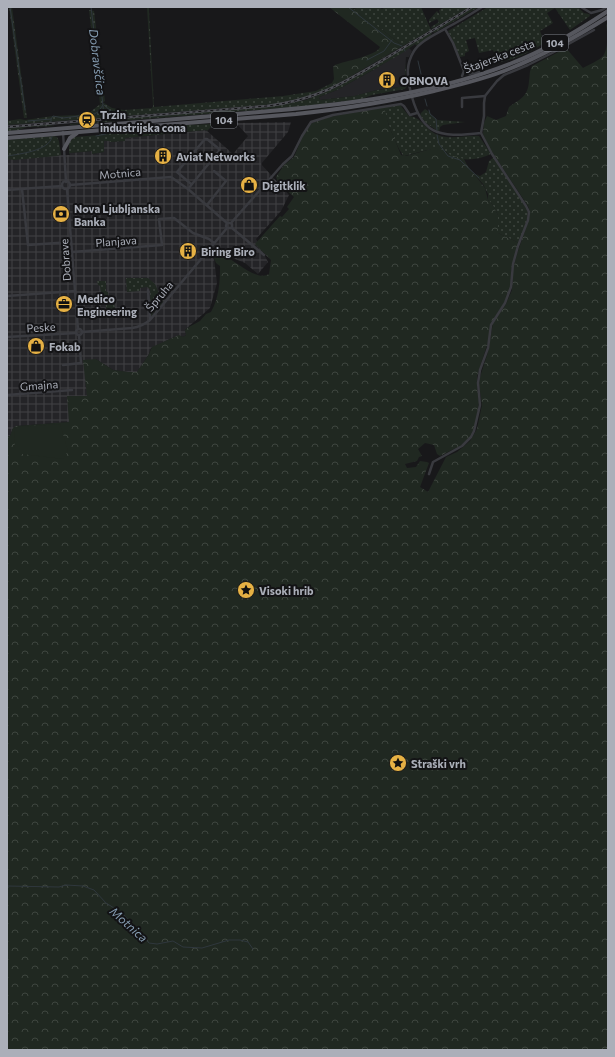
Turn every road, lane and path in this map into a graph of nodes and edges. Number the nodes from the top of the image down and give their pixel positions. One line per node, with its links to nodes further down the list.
1 (482, 7): 6 (street)
2 (581, 7): 3 (street)
3 (607, 7)
4 (608, 11): 11 (main road, Štajerska cesta / 104)
5 (608, 17): 11 (main road, Štajerska cesta / 104)
6 (445, 29): 8 (street); 11 (street)
7 (594, 30): 12 (street)
8 (464, 70): 10 (street); 10 (street)
9 (478, 72): 10 (street)
10 (469, 74)
11 (411, 94): 14 (street); 15 (main road, Štajerska cesta / 104); 17 (main road, Štajerska cesta / 104)
12 (485, 96): 13 (street); 18 (street)
13 (462, 107)
14 (417, 113): 18 (street); 31 (street)
15 (63, 131): 16 (main road, 104); 17 (main road, 104); 19 (main road, 104); 20 (street)
16 (7, 132)
17 (79, 132): 20 (main road)
18 (481, 133): 51 (street)
19 (7, 138)
20 (64, 149): 22 (street)
21 (214, 171): 30 (street)
22 (66, 182): 24 (street); 25 (street)
23 (191, 184): 23 (street); 28 (street)
24 (70, 185): 27 (street); 28 (street, Motnica)
25 (62, 186): 26 (street); 27 (street)
26 (22, 189): 29 (street); 35 (street)
27 (66, 189): 35 (street, Dobrave)
28 (188, 189): 30 (street, Motnica)
29 (7, 190)
30 (207, 205): 32 (street, Motnica)
31 (231, 223): 32 (street); 34 (street)
32 (227, 224): 33 (street)
33 (227, 228): 34 (street); 36 (street, Špruha)
34 (232, 228): 38 (street)
35 (71, 242): 37 (street, Dobrave)
36 (214, 243): 37 (street, Planjava); 42 (street, Špruha)
37 (72, 252): 40 (street, Dobrave)
38 (264, 255)
39 (148, 290): 42 (street)
40 (75, 291): 41 (street); 43 (street, Dobrave)
41 (7, 296)
42 (150, 320): 44 (street, Špruha)
43 (78, 329): 44 (street); 45 (street)
44 (82, 332): 46 (street)
45 (76, 333): 46 (street); 47 (street, Peske)
46 (79, 335): 48 (street)
47 (7, 337)
48 (63, 365)
49 (72, 390): 50 (street, Gmajna)
50 (7, 395)
51 (429, 474)

